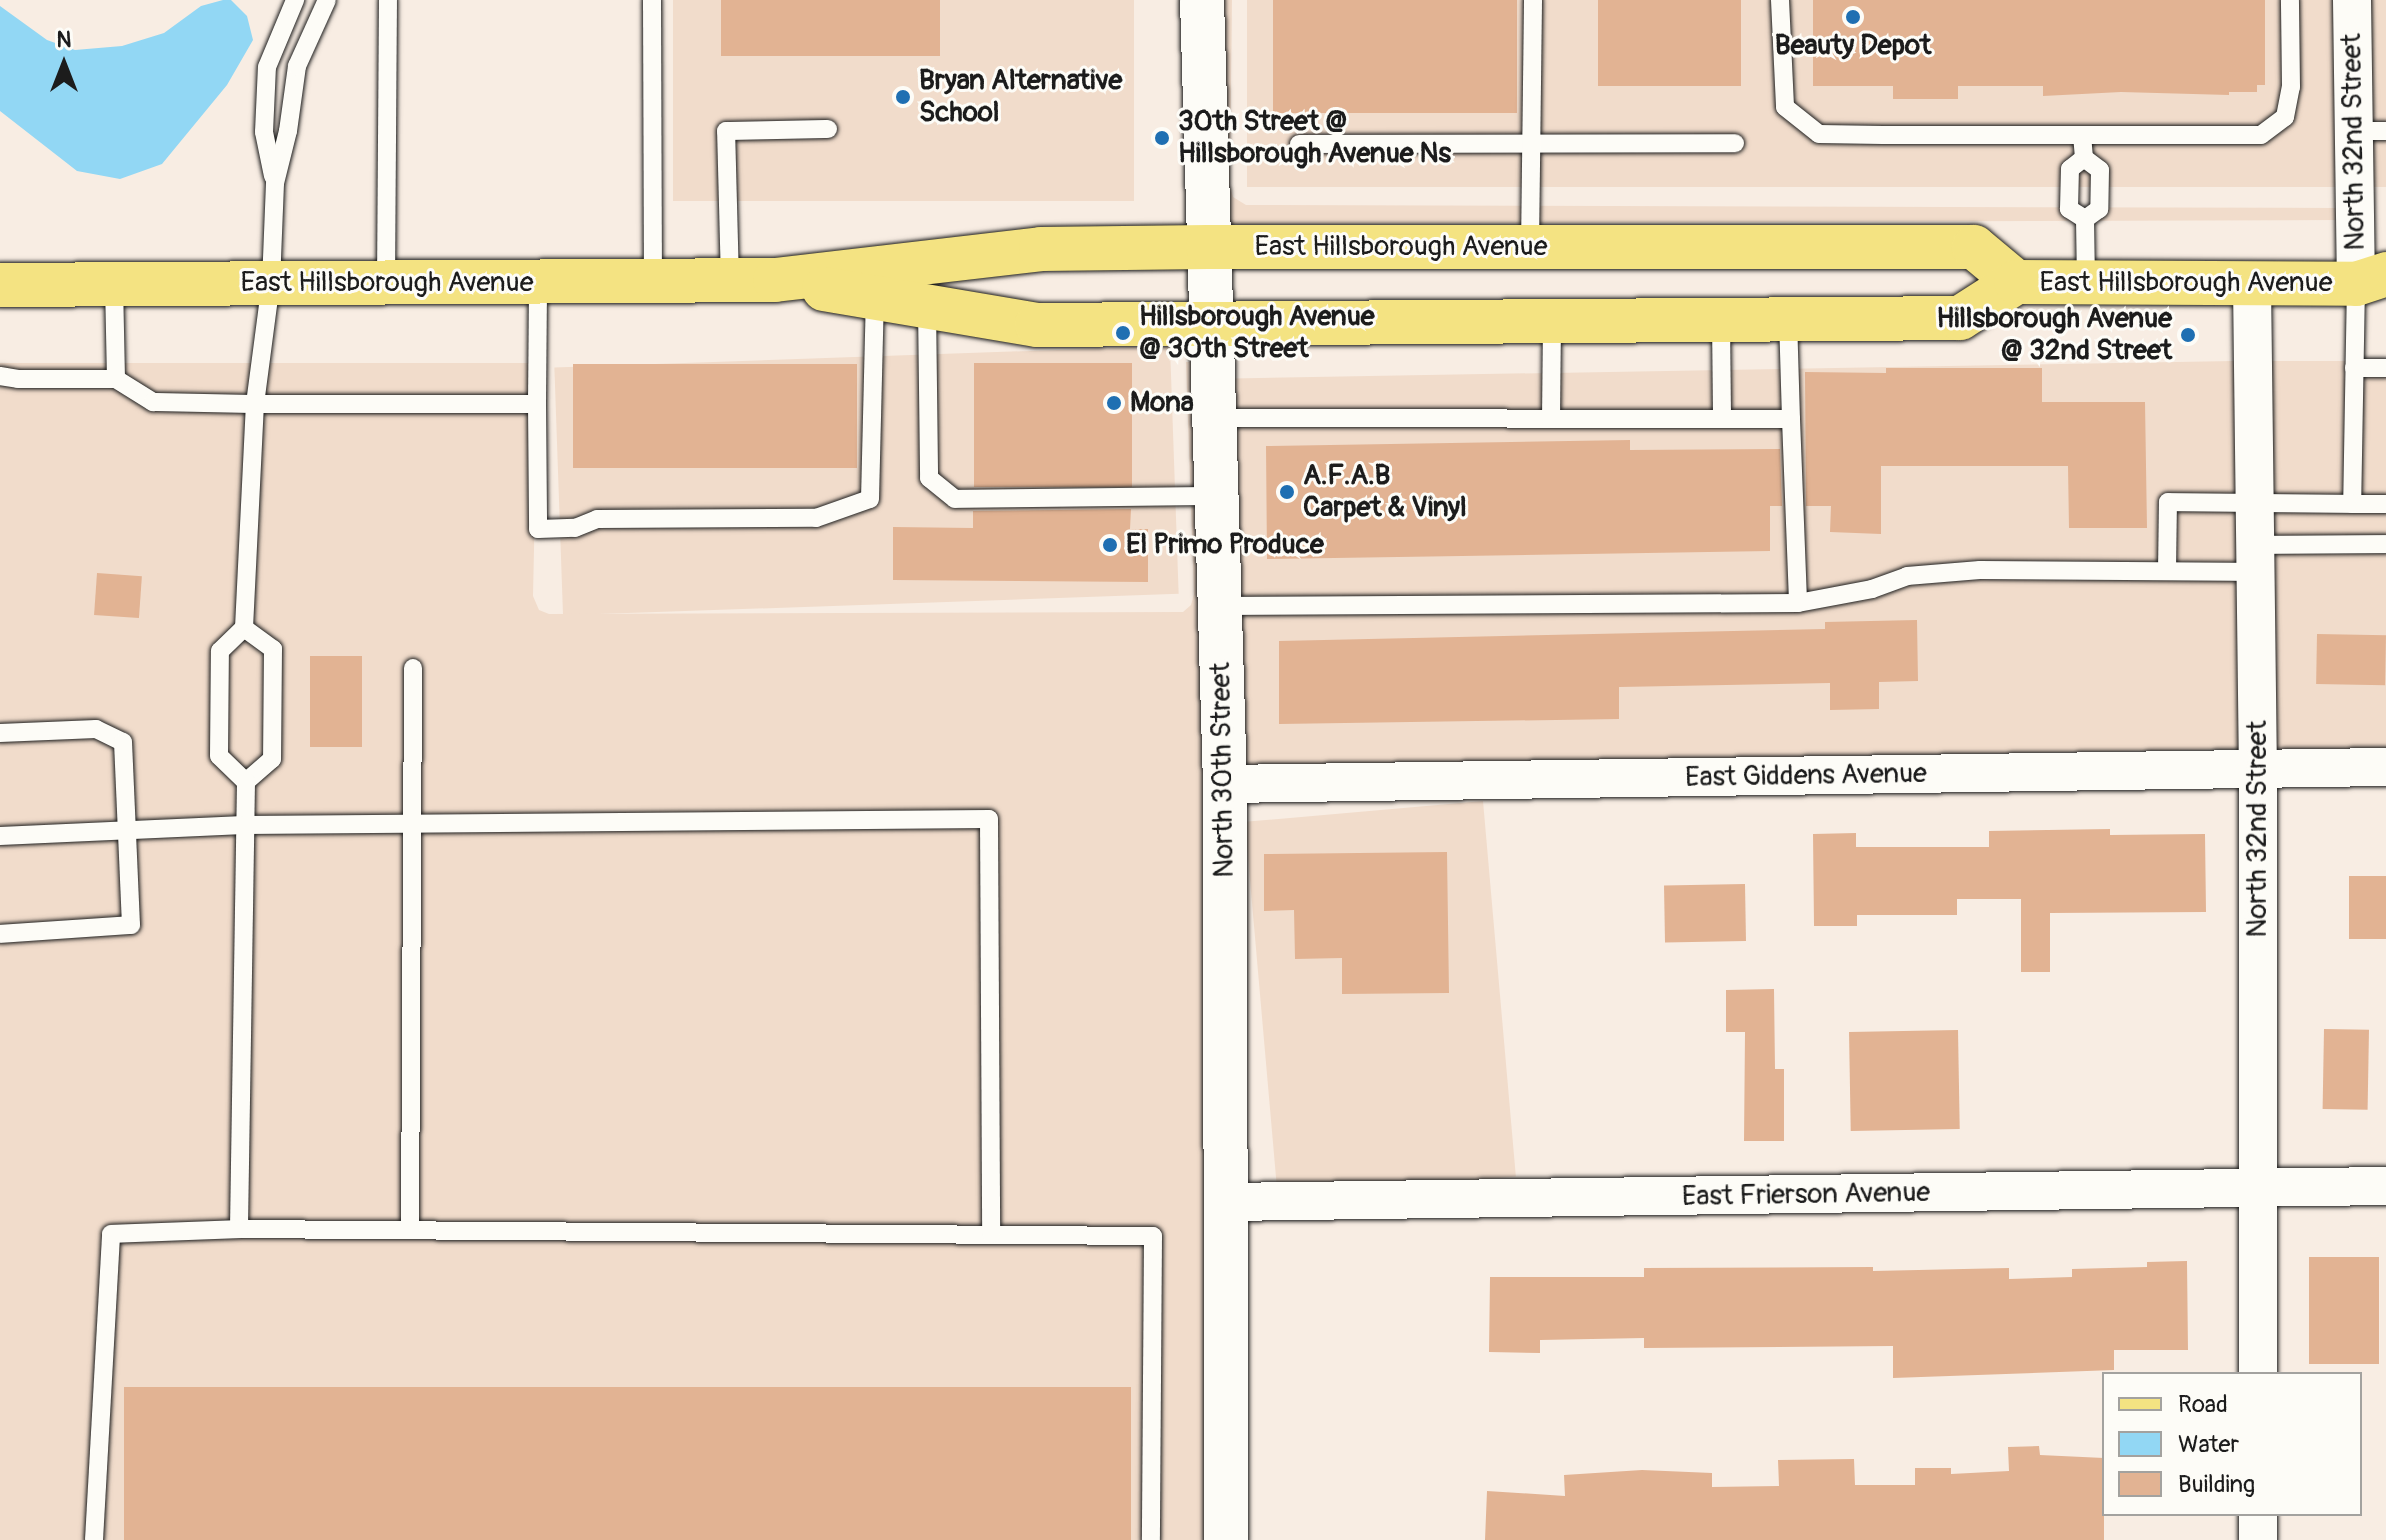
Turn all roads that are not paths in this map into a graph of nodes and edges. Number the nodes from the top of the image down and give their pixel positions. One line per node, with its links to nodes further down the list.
1 (295, 0): 17 (lane)
2 (327, 0): 17 (lane)
3 (388, 0): 27 (lane)
4 (652, 0): 22 (lane)
5 (1202, 0): 19 (street, North 30th Street)
6 (1533, 0): 15 (lane)
7 (1780, 0): 12 (lane)
8 (2290, 0): 12 (lane)
9 (2352, 0): 11 (street, North 32nd Street)
10 (828, 129): 23 (lane)
11 (2370, 131): 32 (street, North 32nd Street)
12 (2082, 135): 16 (lane)
13 (1735, 143): 15 (lane)
14 (1299, 144): 15 (lane)
15 (1531, 144): 20 (lane)
16 (2084, 158): 18 (lane); 18 (lane)
17 (275, 183): 26 (lane)
18 (2085, 219): 28 (lane)
19 (1208, 247): 20 (main road, East Hillsborough Avenue); 21 (main road, East Hillsborough Avenue); 38 (street, North 30th Street)
20 (1530, 247): 25 (main road, East Hillsborough Avenue)
21 (775, 280): 23 (main road, East Hillsborough Avenue); 33 (main road, East Hillsborough Avenue)
22 (653, 281): 23 (main road, East Hillsborough Avenue); 24 (main road, East Hillsborough Avenue)
23 (730, 281)
24 (538, 282): 27 (main road, East Hillsborough Avenue); 44 (lane)
25 (2016, 282): 28 (main road, East Hillsborough Avenue); 35 (main road, East Hillsborough Avenue)
26 (271, 283): 27 (main road, East Hillsborough Avenue); 29 (main road, East Hillsborough Avenue); 43 (lane)
27 (386, 283)
28 (2086, 283): 30 (main road, East Hillsborough Avenue)
29 (114, 284): 31 (main road, East Hillsborough Avenue); 42 (lane)
30 (2252, 284): 32 (main road, East Hillsborough Avenue); 50 (street, North 32nd Street)
31 (0, 285)
32 (2376, 285): 39 (lane)
33 (875, 297): 34 (main road, East Hillsborough Avenue); 44 (lane)
34 (927, 306): 38 (main road, East Hillsborough Avenue); 49 (lane)
35 (1788, 319): 36 (main road, East Hillsborough Avenue); 48 (lane)
36 (1721, 320): 37 (main road, East Hillsborough Avenue); 47 (lane)
37 (1552, 321): 38 (main road, East Hillsborough Avenue); 46 (lane)
38 (1213, 324): 45 (street, North 30th Street)
39 (2354, 368): 40 (lane); 51 (lane)
40 (2386, 368)
41 (0, 376): 42 (lane)
42 (116, 379): 43 (lane)
43 (255, 404): 44 (lane); 58 (lane)
44 (537, 404)
45 (1216, 418): 46 (lane); 49 (street, North 30th Street)
46 (1551, 419): 47 (lane)
47 (1722, 419): 48 (lane)
48 (1791, 419): 56 (lane)
49 (1218, 496): 57 (street, North 30th Street)
50 (2255, 503): 51 (lane); 54 (street, North 32nd Street); 55 (lane)
51 (2352, 504): 52 (lane)
52 (2386, 504)
53 (2386, 544): 54 (lane)
54 (2255, 559): 55 (lane); 62 (street, North 32nd Street)
55 (2167, 571): 56 (lane)
56 (1798, 603): 57 (lane)
57 (1220, 606): 64 (street, North 30th Street)
58 (244, 628): 63 (lane); 63 (lane)
59 (413, 668): 66 (lane)
60 (0, 733): 67 (lane)
61 (2386, 767): 62 (street, East Giddens Avenue)
62 (2258, 769): 64 (street, East Giddens Avenue); 71 (street, North 32nd Street)
63 (246, 782): 65 (lane)
64 (1225, 784): 72 (street, North 30th Street)
65 (244, 825): 66 (lane); 67 (lane); 73 (lane)
66 (414, 826): 74 (lane); 75 (lane)
67 (128, 830): 68 (lane); 69 (lane)
68 (0, 836)
69 (0, 934)
70 (2386, 1186): 71 (street, East Frierson Avenue)
71 (2258, 1189): 72 (street, East Frierson Avenue); 76 (street, North 32nd Street)
72 (1226, 1202): 80 (street, North 30th Street)
73 (239, 1229): 74 (lane); 78 (lane)
74 (410, 1229): 75 (lane)
75 (991, 1234): 79 (lane)
76 (2258, 1372)
77 (2258, 1516): 81 (street)
78 (94, 1540)
79 (1151, 1540)
80 (1226, 1540)
81 (2258, 1540)

